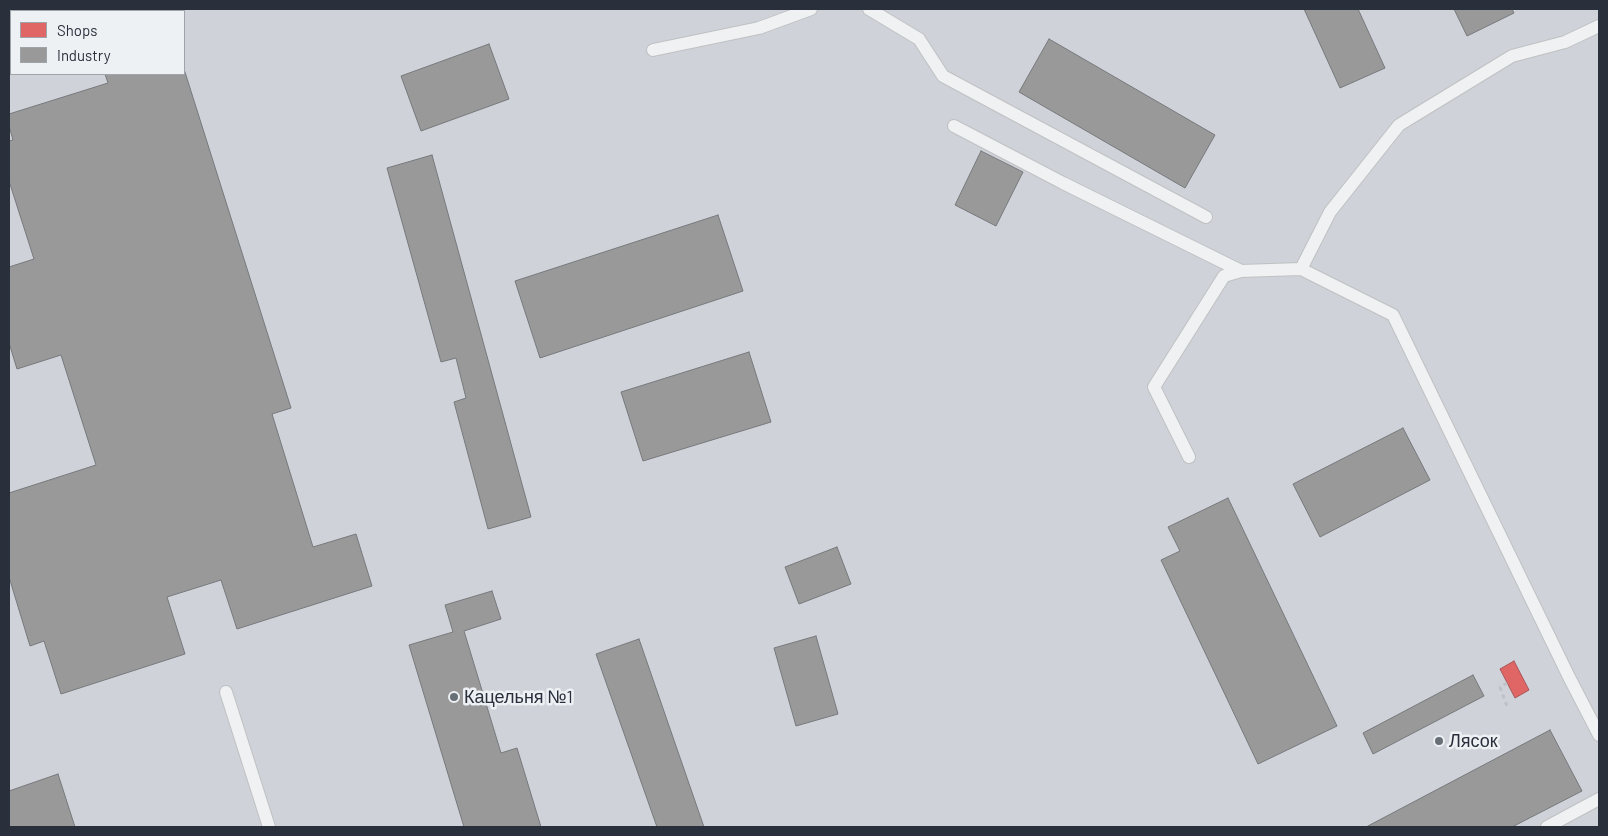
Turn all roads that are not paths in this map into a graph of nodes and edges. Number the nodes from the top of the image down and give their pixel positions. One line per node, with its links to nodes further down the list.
1 (811, 9): 4 (lane)
2 (869, 9): 6 (lane)
3 (1599, 26): 7 (lane)
4 (653, 50)
5 (954, 126): 8 (lane)
6 (1206, 218)
7 (1301, 269): 8 (lane); 11 (lane)
8 (1241, 271): 9 (lane)
9 (1189, 457)
10 (226, 692): 13 (lane)
11 (1599, 735)
12 (1599, 800): 14 (lane)
13 (269, 827)
14 (1547, 827)

